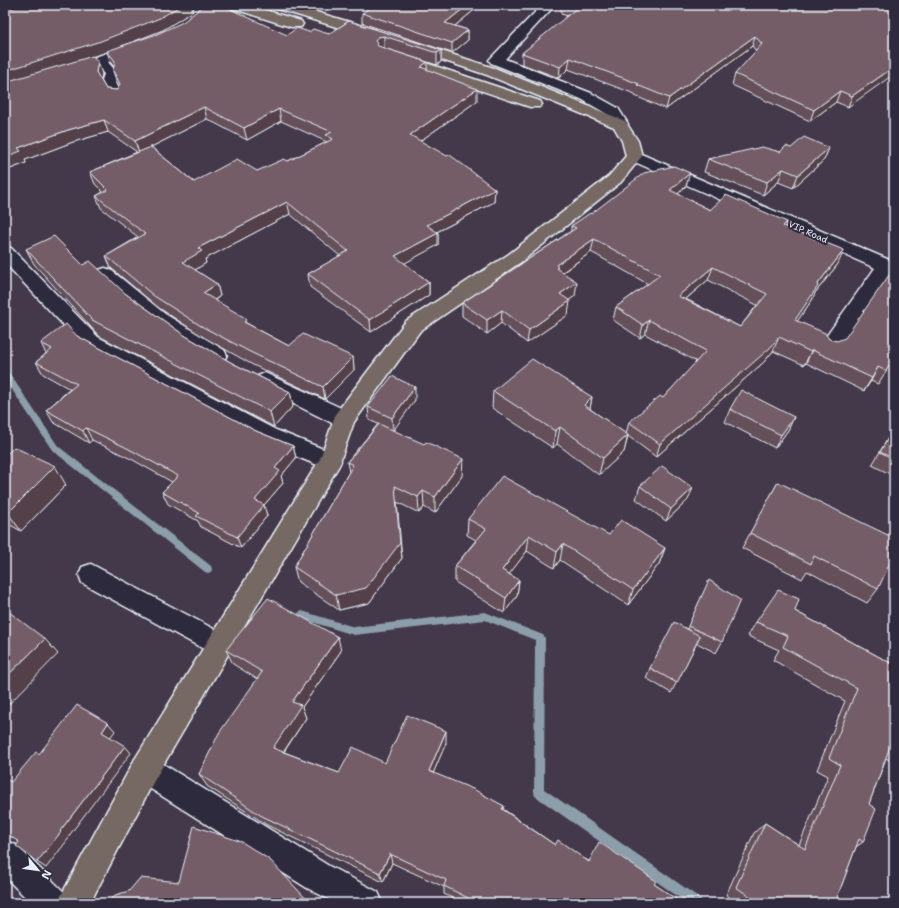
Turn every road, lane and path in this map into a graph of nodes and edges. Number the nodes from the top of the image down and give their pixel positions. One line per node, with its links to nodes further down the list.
1 (236, 5): 4 (main road)
2 (279, 5): 5 (main road)
3 (549, 5): 12 (street)
4 (308, 28)
5 (381, 36)
6 (150, 41): 9 (street)
7 (403, 43): 12 (main road)
8 (388, 54): 12 (main road)
9 (100, 61): 10 (street); 11 (street)
10 (56, 74)
11 (116, 97)
12 (628, 140): 14 (street, VIP Road); 17 (main road)
13 (5, 252): 18 (street)
14 (890, 268): 16 (street)
15 (104, 274): 17 (street)
16 (830, 346)
17 (344, 419): 18 (main road)
18 (330, 461): 20 (main road)
19 (91, 575): 20 (street)
20 (220, 646): 21 (main road)
21 (145, 769): 24 (main road); 25 (street)
22 (5, 856): 23 (street)
23 (53, 903)
24 (73, 903)
25 (367, 903)

